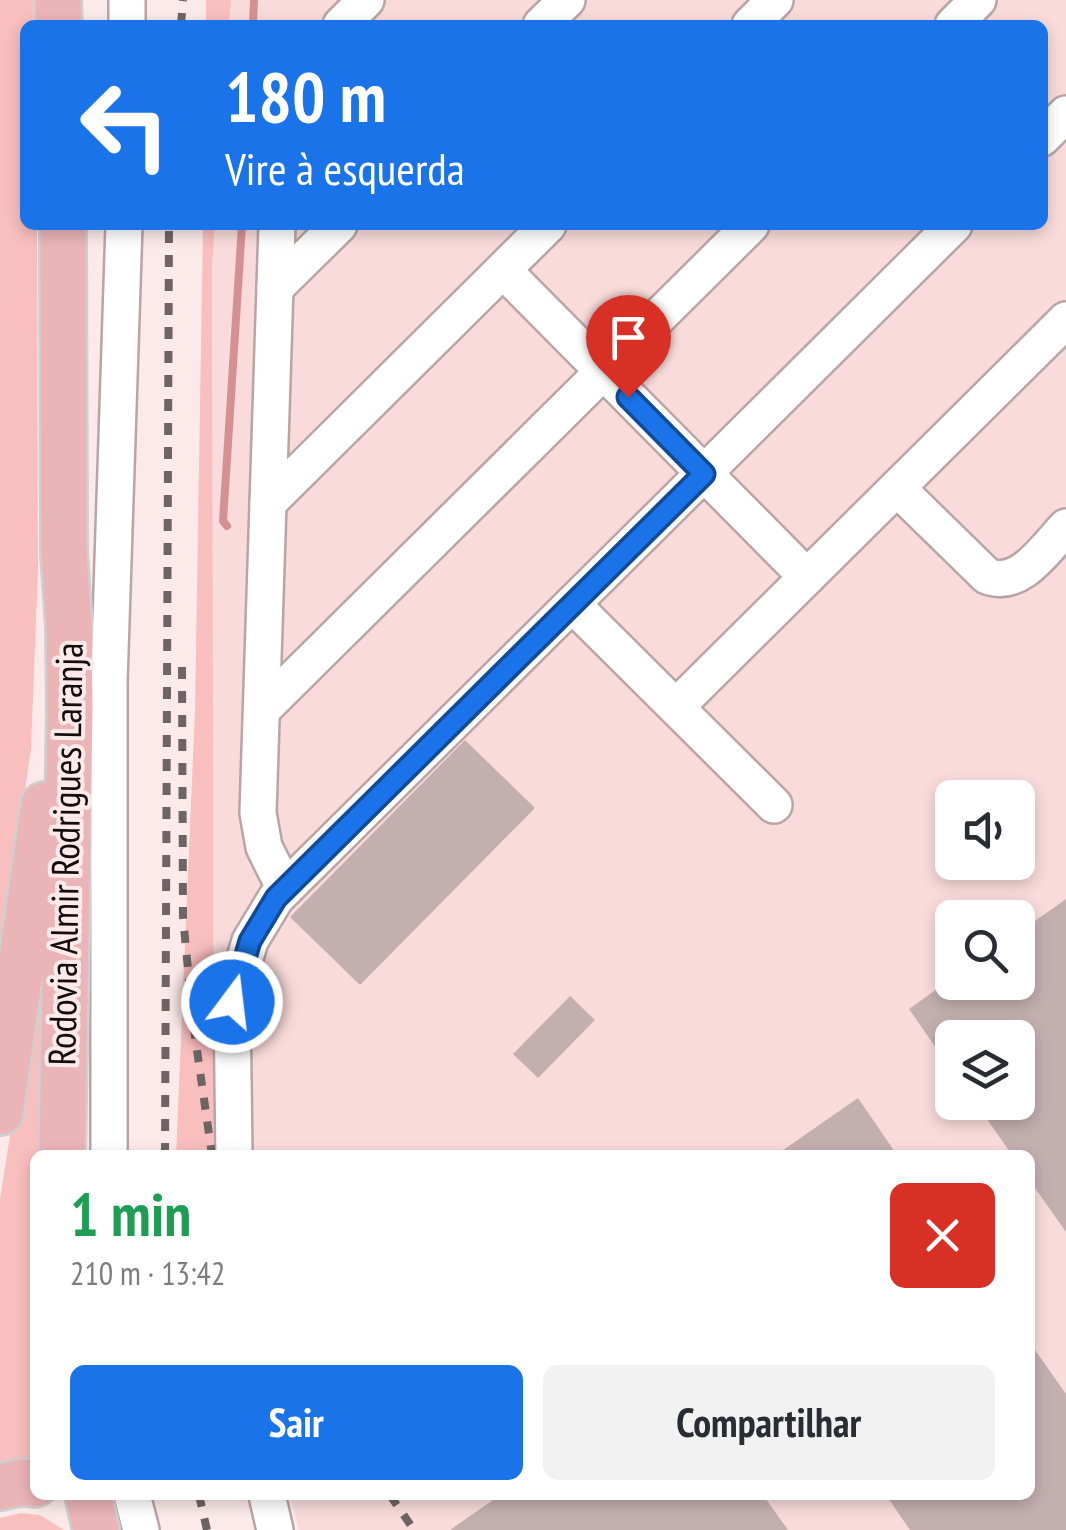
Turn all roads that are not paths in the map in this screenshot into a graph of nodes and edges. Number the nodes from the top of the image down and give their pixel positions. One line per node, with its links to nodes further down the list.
1 (366, 0): 5 (street)
2 (567, 0): 6 (street)
3 (775, 0): 7 (street)
4 (978, 0): 8 (street)
5 (346, 20)
6 (547, 20)
7 (755, 20)
8 (958, 20)
9 (1066, 114): 10 (street)
10 (1048, 132)
11 (63, 230): 26 (main road, Rodovia Almir Rodrigues Laranja)
12 (124, 230): 35 (street)
13 (277, 230): 19 (street)
14 (334, 230): 19 (street)
15 (543, 230): 18 (street)
16 (746, 230): 21 (street)
17 (949, 230): 22 (street)
18 (503, 270): 21 (street); 24 (street)
19 (275, 288): 24 (street)
20 (1066, 320): 23 (street)
21 (603, 372): 22 (street); 30 (street)
22 (704, 474): 27 (street); 28 (street)
23 (897, 488): 25 (street); 27 (street)
24 (268, 503): 30 (street)
25 (1066, 527)
26 (64, 554): 33 (main road, Rodovia Almir Rodrigues Laranja); 34 (main road, Rodovia Almir Rodrigues Laranja)
27 (807, 577): 29 (street)
28 (572, 604): 29 (street); 32 (street)
29 (676, 707): 31 (street)
30 (262, 710): 32 (street)
31 (774, 804)
32 (285, 889): 36 (street)
33 (0, 1112)
34 (62, 1150)
35 (110, 1150)
36 (234, 1150)
37 (30, 1483): 38 (main road)
38 (0, 1487)
39 (133, 1500): 41 (street)
40 (268, 1500): 42 (street)
41 (141, 1530)
42 (275, 1530)

